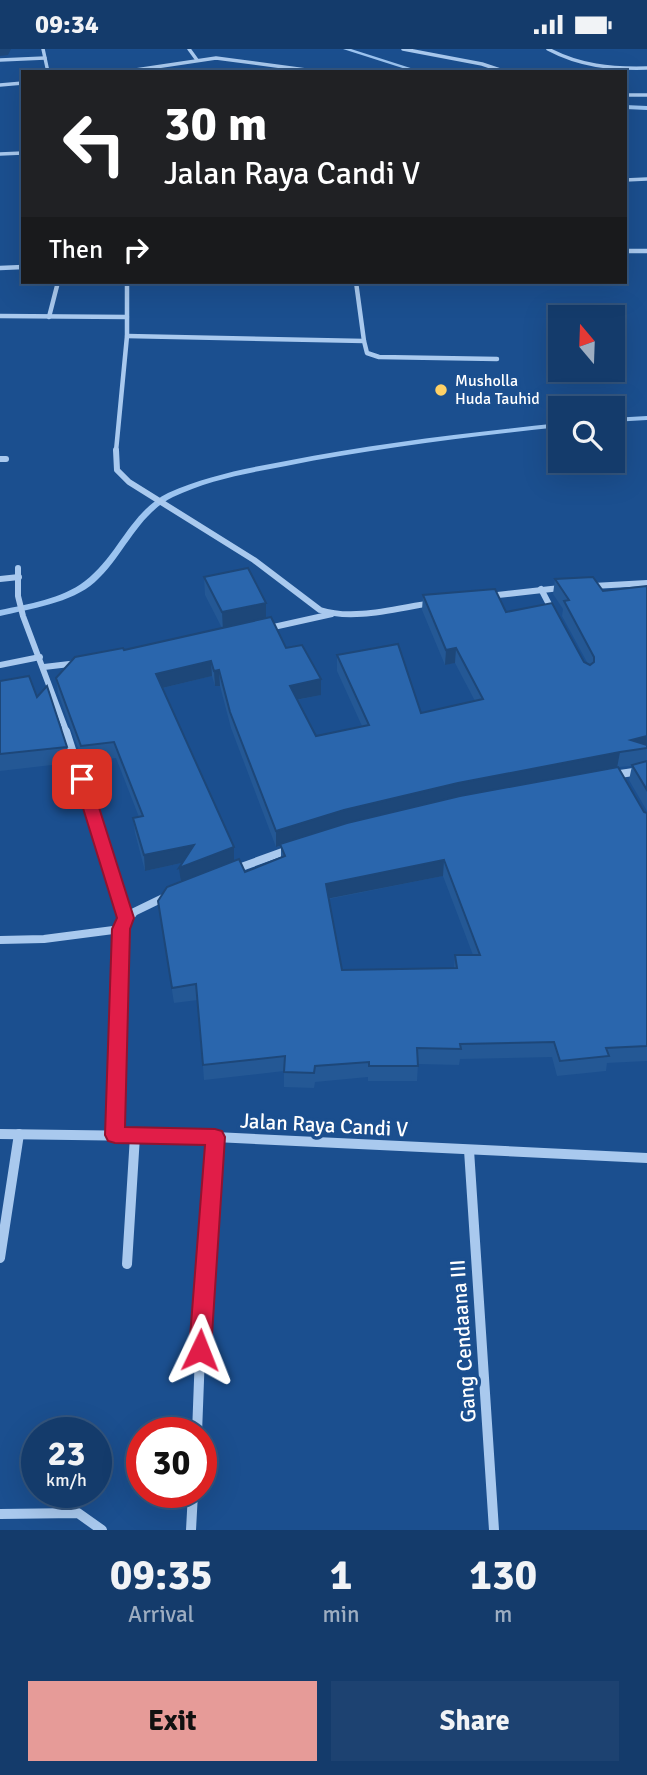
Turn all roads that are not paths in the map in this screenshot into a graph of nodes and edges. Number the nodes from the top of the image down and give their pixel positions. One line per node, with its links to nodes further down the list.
1 (43, 49): 5 (street)
2 (189, 49): 7 (street)
3 (403, 49): 12 (street)
4 (548, 49): 8 (street)
5 (45, 58): 6 (street); 9 (street)
6 (0, 60)
7 (197, 60): 10 (street); 11 (street)
8 (647, 68)
9 (48, 70)
10 (134, 70)
11 (308, 70)
12 (497, 70)
13 (21, 83): 14 (street)
14 (0, 85)
15 (627, 95): 16 (street)
16 (647, 95)
17 (21, 153): 18 (street)
18 (0, 154)
19 (647, 179): 20 (street)
20 (627, 180)
21 (627, 251): 22 (street)
22 (647, 251)
23 (21, 267): 24 (street)
24 (0, 268)
25 (57, 284): 29 (street)
26 (127, 284): 30 (street)
27 (356, 284): 32 (street)
28 (0, 316): 29 (street)
29 (49, 317): 30 (street)
30 (127, 317): 31 (street)
31 (127, 336): 32 (street); 43 (street)
32 (364, 341): 33 (street)
33 (497, 359)
34 (19, 568): 35 (street)
35 (19, 577): 36 (street); 46 (street)
36 (0, 579)
37 (647, 583): 38 (street)
38 (581, 587)
39 (568, 588): 40 (street)
40 (541, 589): 41 (street); 44 (street)
41 (486, 596)
42 (444, 601): 43 (street)
43 (333, 614): 45 (street)
44 (559, 622)
45 (262, 630)
46 (40, 657): 48 (street); 49 (street)
47 (91, 662): 49 (street)
48 (0, 666)
49 (44, 667): 57 (street)
50 (647, 770): 51 (street)
51 (618, 774): 52 (street); 53 (street)
52 (604, 776)
53 (624, 784)
54 (296, 847): 55 (street)
55 (223, 873)
56 (176, 892): 57 (street)
57 (126, 918): 58 (street)
58 (121, 929): 59 (street); 62 (street)
59 (0, 940)
60 (0, 1133): 61 (street, Jalan Raya Candi V)
61 (19, 1134): 62 (street, Jalan Raya Candi V); 67 (street)
62 (115, 1135): 63 (street, Jalan Raya Candi V)
63 (135, 1136): 64 (street, Jalan Raya Candi V); 68 (street)
64 (215, 1137): 65 (street, Jalan Raya Candi V); 69 (street)
65 (469, 1150): 66 (street, Jalan Raya Candi V); 74 (street, Gang Cendaana III)
66 (647, 1158)
67 (0, 1258)
68 (127, 1264)
69 (198, 1417)
70 (192, 1508): 73 (street)
71 (0, 1514): 72 (street)
72 (97, 1528)
73 (191, 1530)
74 (494, 1530)

